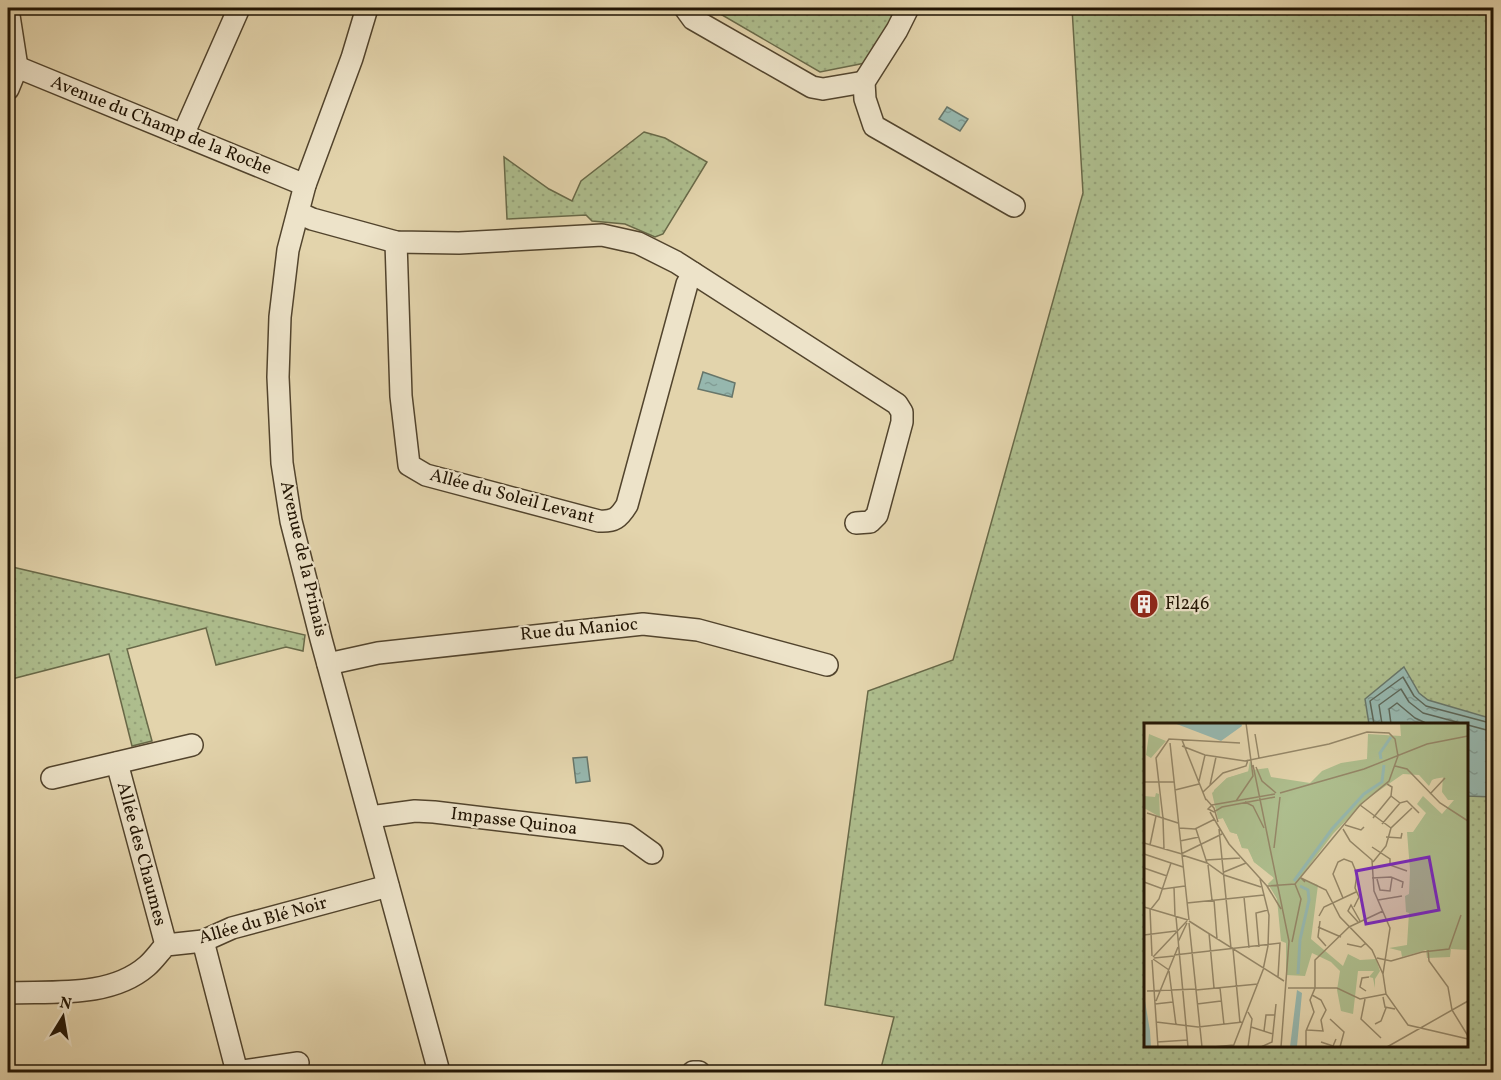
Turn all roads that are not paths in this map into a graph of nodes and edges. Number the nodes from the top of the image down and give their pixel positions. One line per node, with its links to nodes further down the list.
1 (239, 8): 9 (street)
2 (368, 8): 10 (street, Avenue de la Prinais)
3 (685, 8): 7 (street)
4 (908, 8): 7 (street)
5 (8, 9): 6 (street)
6 (17, 67): 8 (street); 9 (street, Avenue du Champ de la Roche)
7 (864, 82): 11 (street)
8 (8, 88)
9 (183, 135): 10 (street, Avenue du Champ de la Roche)
10 (305, 186): 12 (street, Avenue de la Prinais)
11 (1014, 206)
12 (299, 213): 13 (street); 16 (street, Avenue de la Prinais)
13 (396, 242): 14 (street); 14 (street, Allée du Soleil Levant)
14 (693, 273): 15 (street)
15 (856, 523)
16 (328, 664): 17 (street, Rue du Manioc); 21 (street, Avenue de la Prinais)
17 (826, 665)
18 (192, 745): 19 (street, Allée des Chaumes)
19 (117, 763): 20 (street, Allée des Chaumes); 25 (street, Allée des Chaumes)
20 (52, 778)
21 (370, 817): 22 (street, Impasse Quinoa); 23 (street, Avenue de la Prinais)
22 (652, 853)
23 (388, 886): 24 (street, Allée du Blé Noir); 29 (street, Avenue de la Prinais)
24 (203, 941): 25 (street, Allée du Blé Noir); 28 (street)
25 (166, 945): 26 (street)
26 (8, 993)
27 (298, 1063): 28 (street)
28 (237, 1072)
29 (439, 1072)
30 (693, 1072): 31 (street)
31 (699, 1072)

